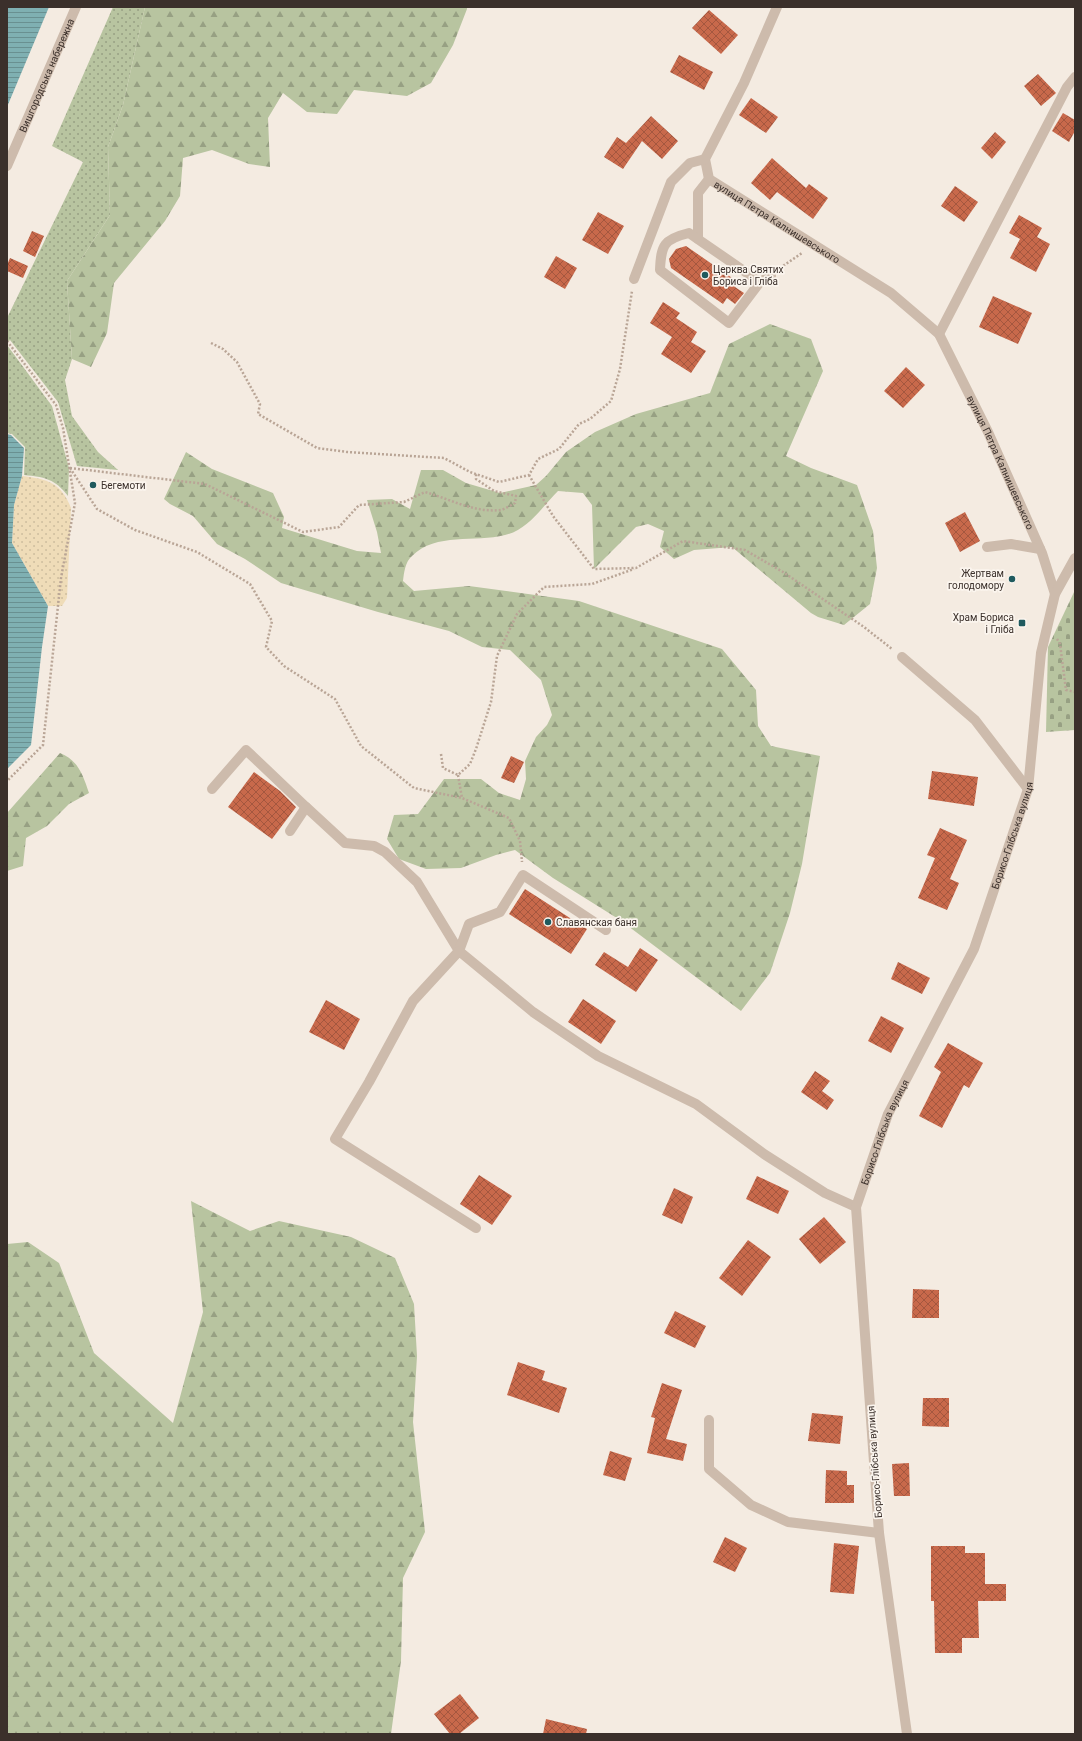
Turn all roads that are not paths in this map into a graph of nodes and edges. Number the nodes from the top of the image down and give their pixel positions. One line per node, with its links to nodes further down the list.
1 (76, 7): 5 (street, Вишгородська набережна)
2 (777, 7): 4 (street)
3 (1075, 77): 11 (street)
4 (705, 159): 6 (street, вулиця Петра Калнишевського); 9 (street)
5 (7, 166)
6 (709, 179): 7 (street); 11 (street, вулиця Петра Калнишевського)
7 (698, 239): 10 (street); 10 (street)
8 (771, 276): 10 (street)
9 (634, 279)
10 (760, 282)
11 (939, 334): 13 (street, вулиця Петра Калнишевського)
12 (987, 548): 13 (street)
13 (1040, 549): 15 (street, вулиця Петра Калнишевського)
14 (1075, 558): 15 (street, Борисо-Глібська вулиця)
15 (1055, 594): 18 (street, Борисо-Глібська вулиця)
16 (902, 657): 18 (street)
17 (212, 788): 19 (street)
18 (1028, 789): 23 (street, Борисо-Глібська вулиця)
19 (306, 807): 20 (street); 22 (street)
20 (290, 830)
21 (606, 930): 22 (street)
22 (459, 951): 23 (street); 24 (street)
23 (856, 1206): 26 (street, Борисо-Глібська вулиця)
24 (476, 1228)
25 (709, 1420): 26 (street)
26 (879, 1533): 27 (street, Борисо-Глібська вулиця)
27 (907, 1734)

